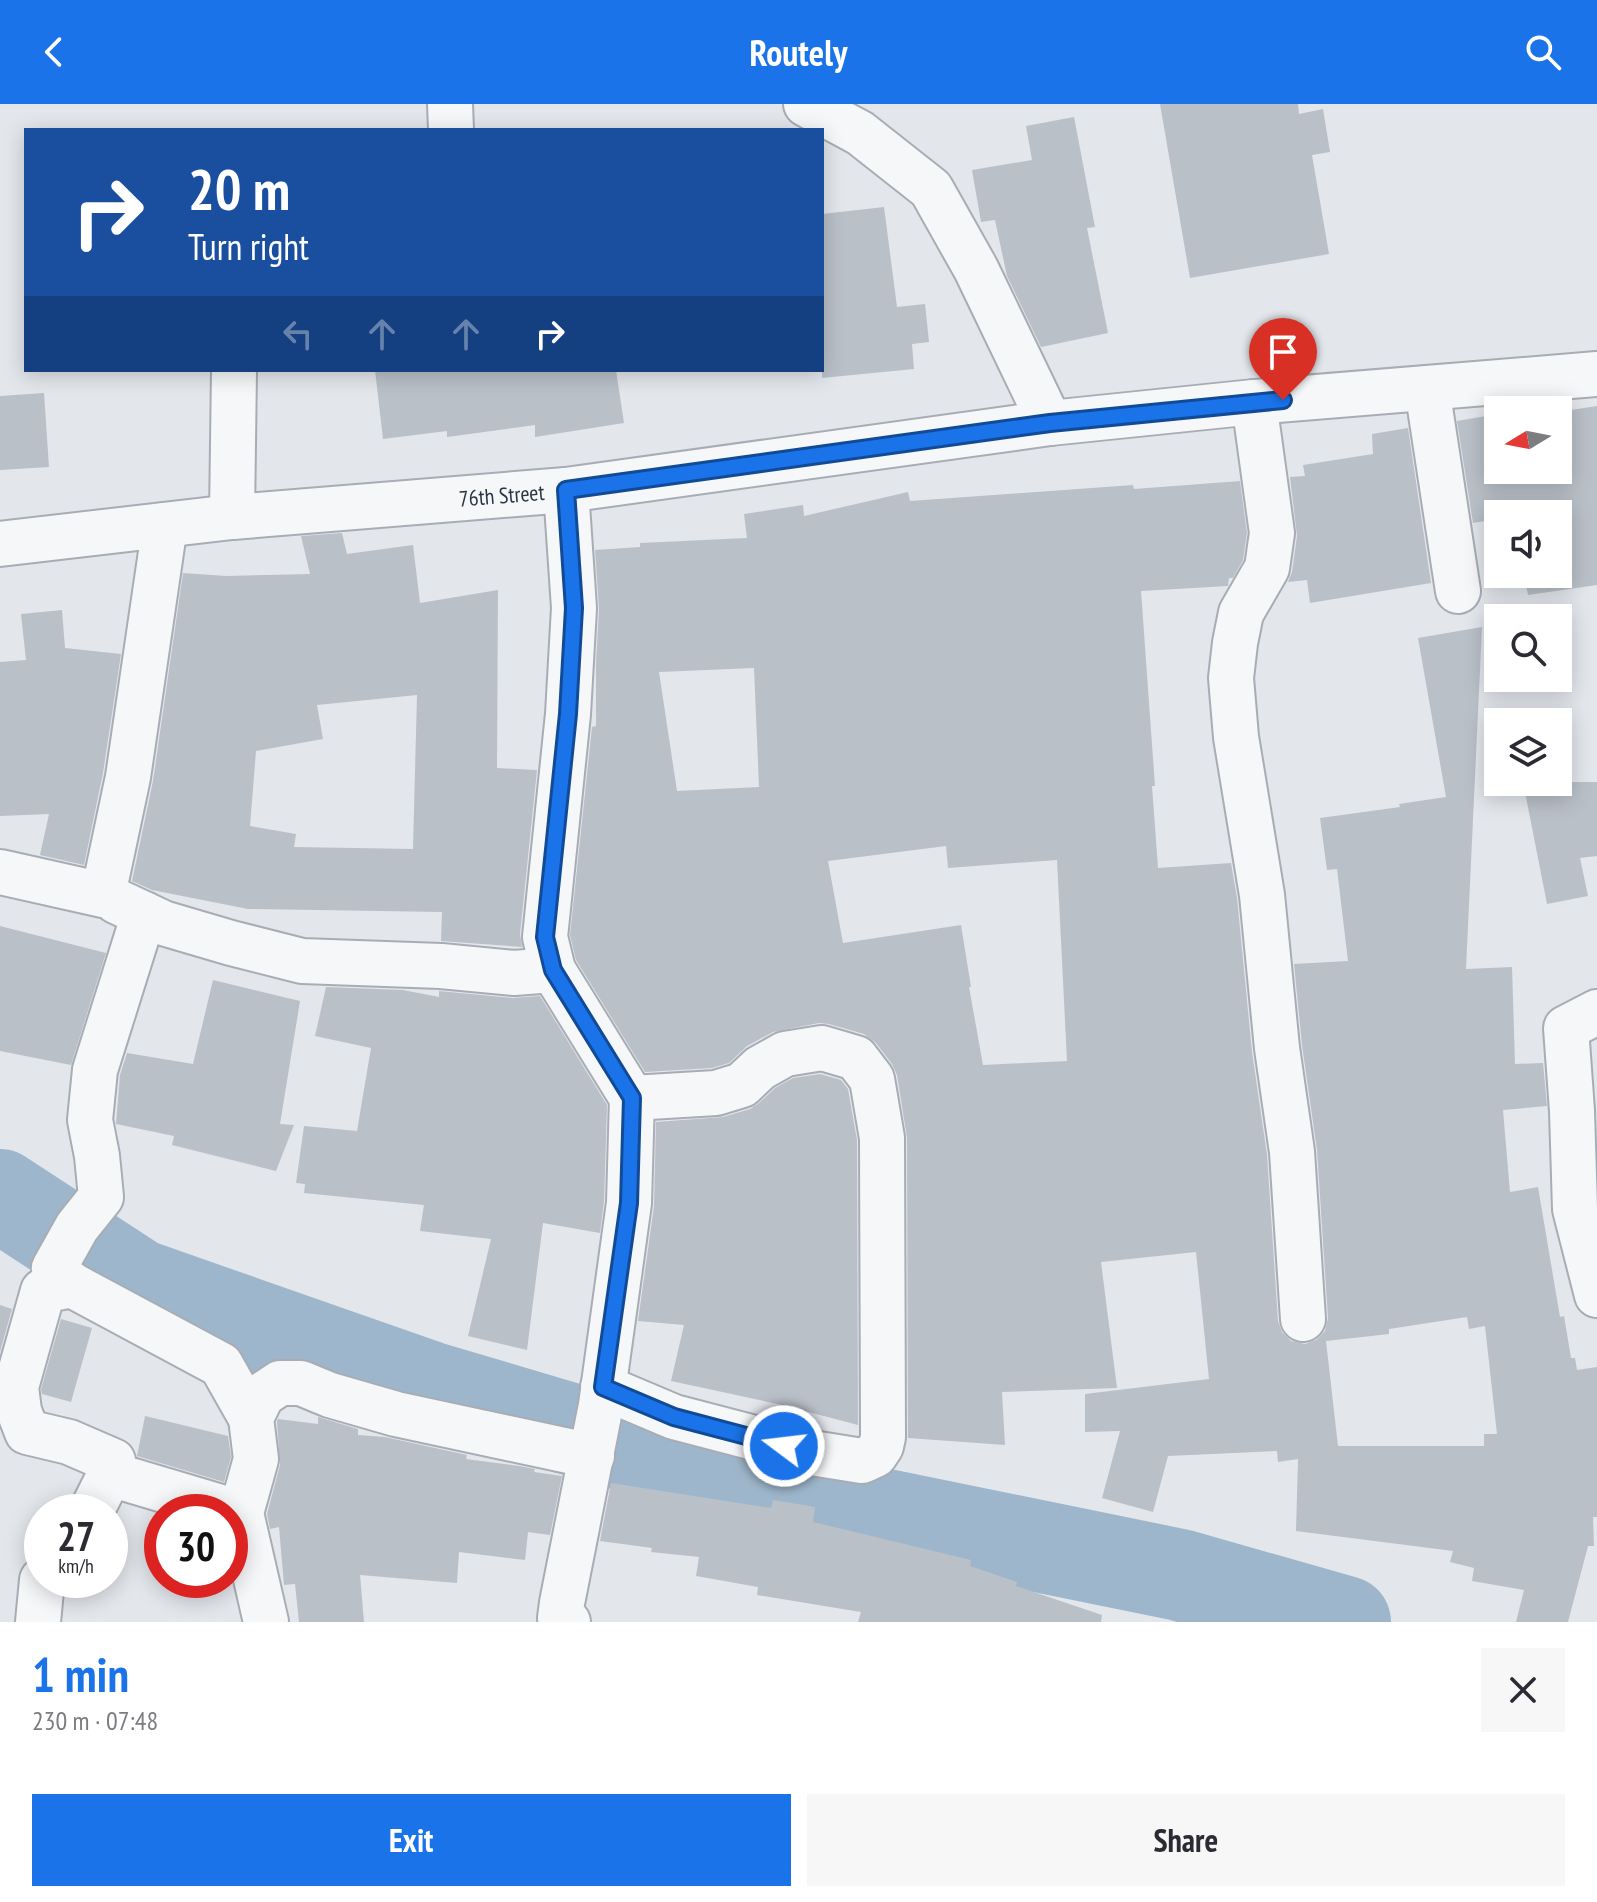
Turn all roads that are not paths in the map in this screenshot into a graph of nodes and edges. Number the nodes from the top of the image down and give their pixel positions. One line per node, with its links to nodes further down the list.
1 (450, 104): 3 (street)
2 (806, 104): 8 (street)
3 (451, 128)
4 (234, 372): 10 (street)
5 (1597, 374): 6 (street, 76th Street)
6 (1427, 388): 7 (street, 76th Street); 13 (street)
7 (1254, 402): 8 (street, 76th Street); 22 (street)
8 (1050, 423): 9 (street, 76th Street)
9 (566, 490): 10 (street, 76th Street); 17 (street)
10 (232, 517): 11 (street, 76th Street)
11 (165, 525): 12 (street, 76th Street); 15 (street)
12 (0, 544)
13 (1458, 591)
14 (0, 872): 15 (street)
15 (103, 895): 16 (street)
16 (144, 914): 17 (street); 20 (street)
17 (553, 970): 19 (street)
18 (1597, 1012): 21 (street)
19 (632, 1098): 24 (street); 24 (street)
20 (71, 1255): 23 (street); 25 (street)
21 (1597, 1295)
22 (1303, 1319)
23 (251, 1418): 24 (street); 28 (street)
24 (598, 1422): 31 (street)
25 (110, 1474): 26 (street); 27 (street)
26 (100, 1494)
27 (177, 1494)
28 (246, 1494)
29 (248, 1544): 33 (street)
30 (40, 1598): 32 (street)
31 (560, 1621)
32 (38, 1622)
33 (266, 1622)

